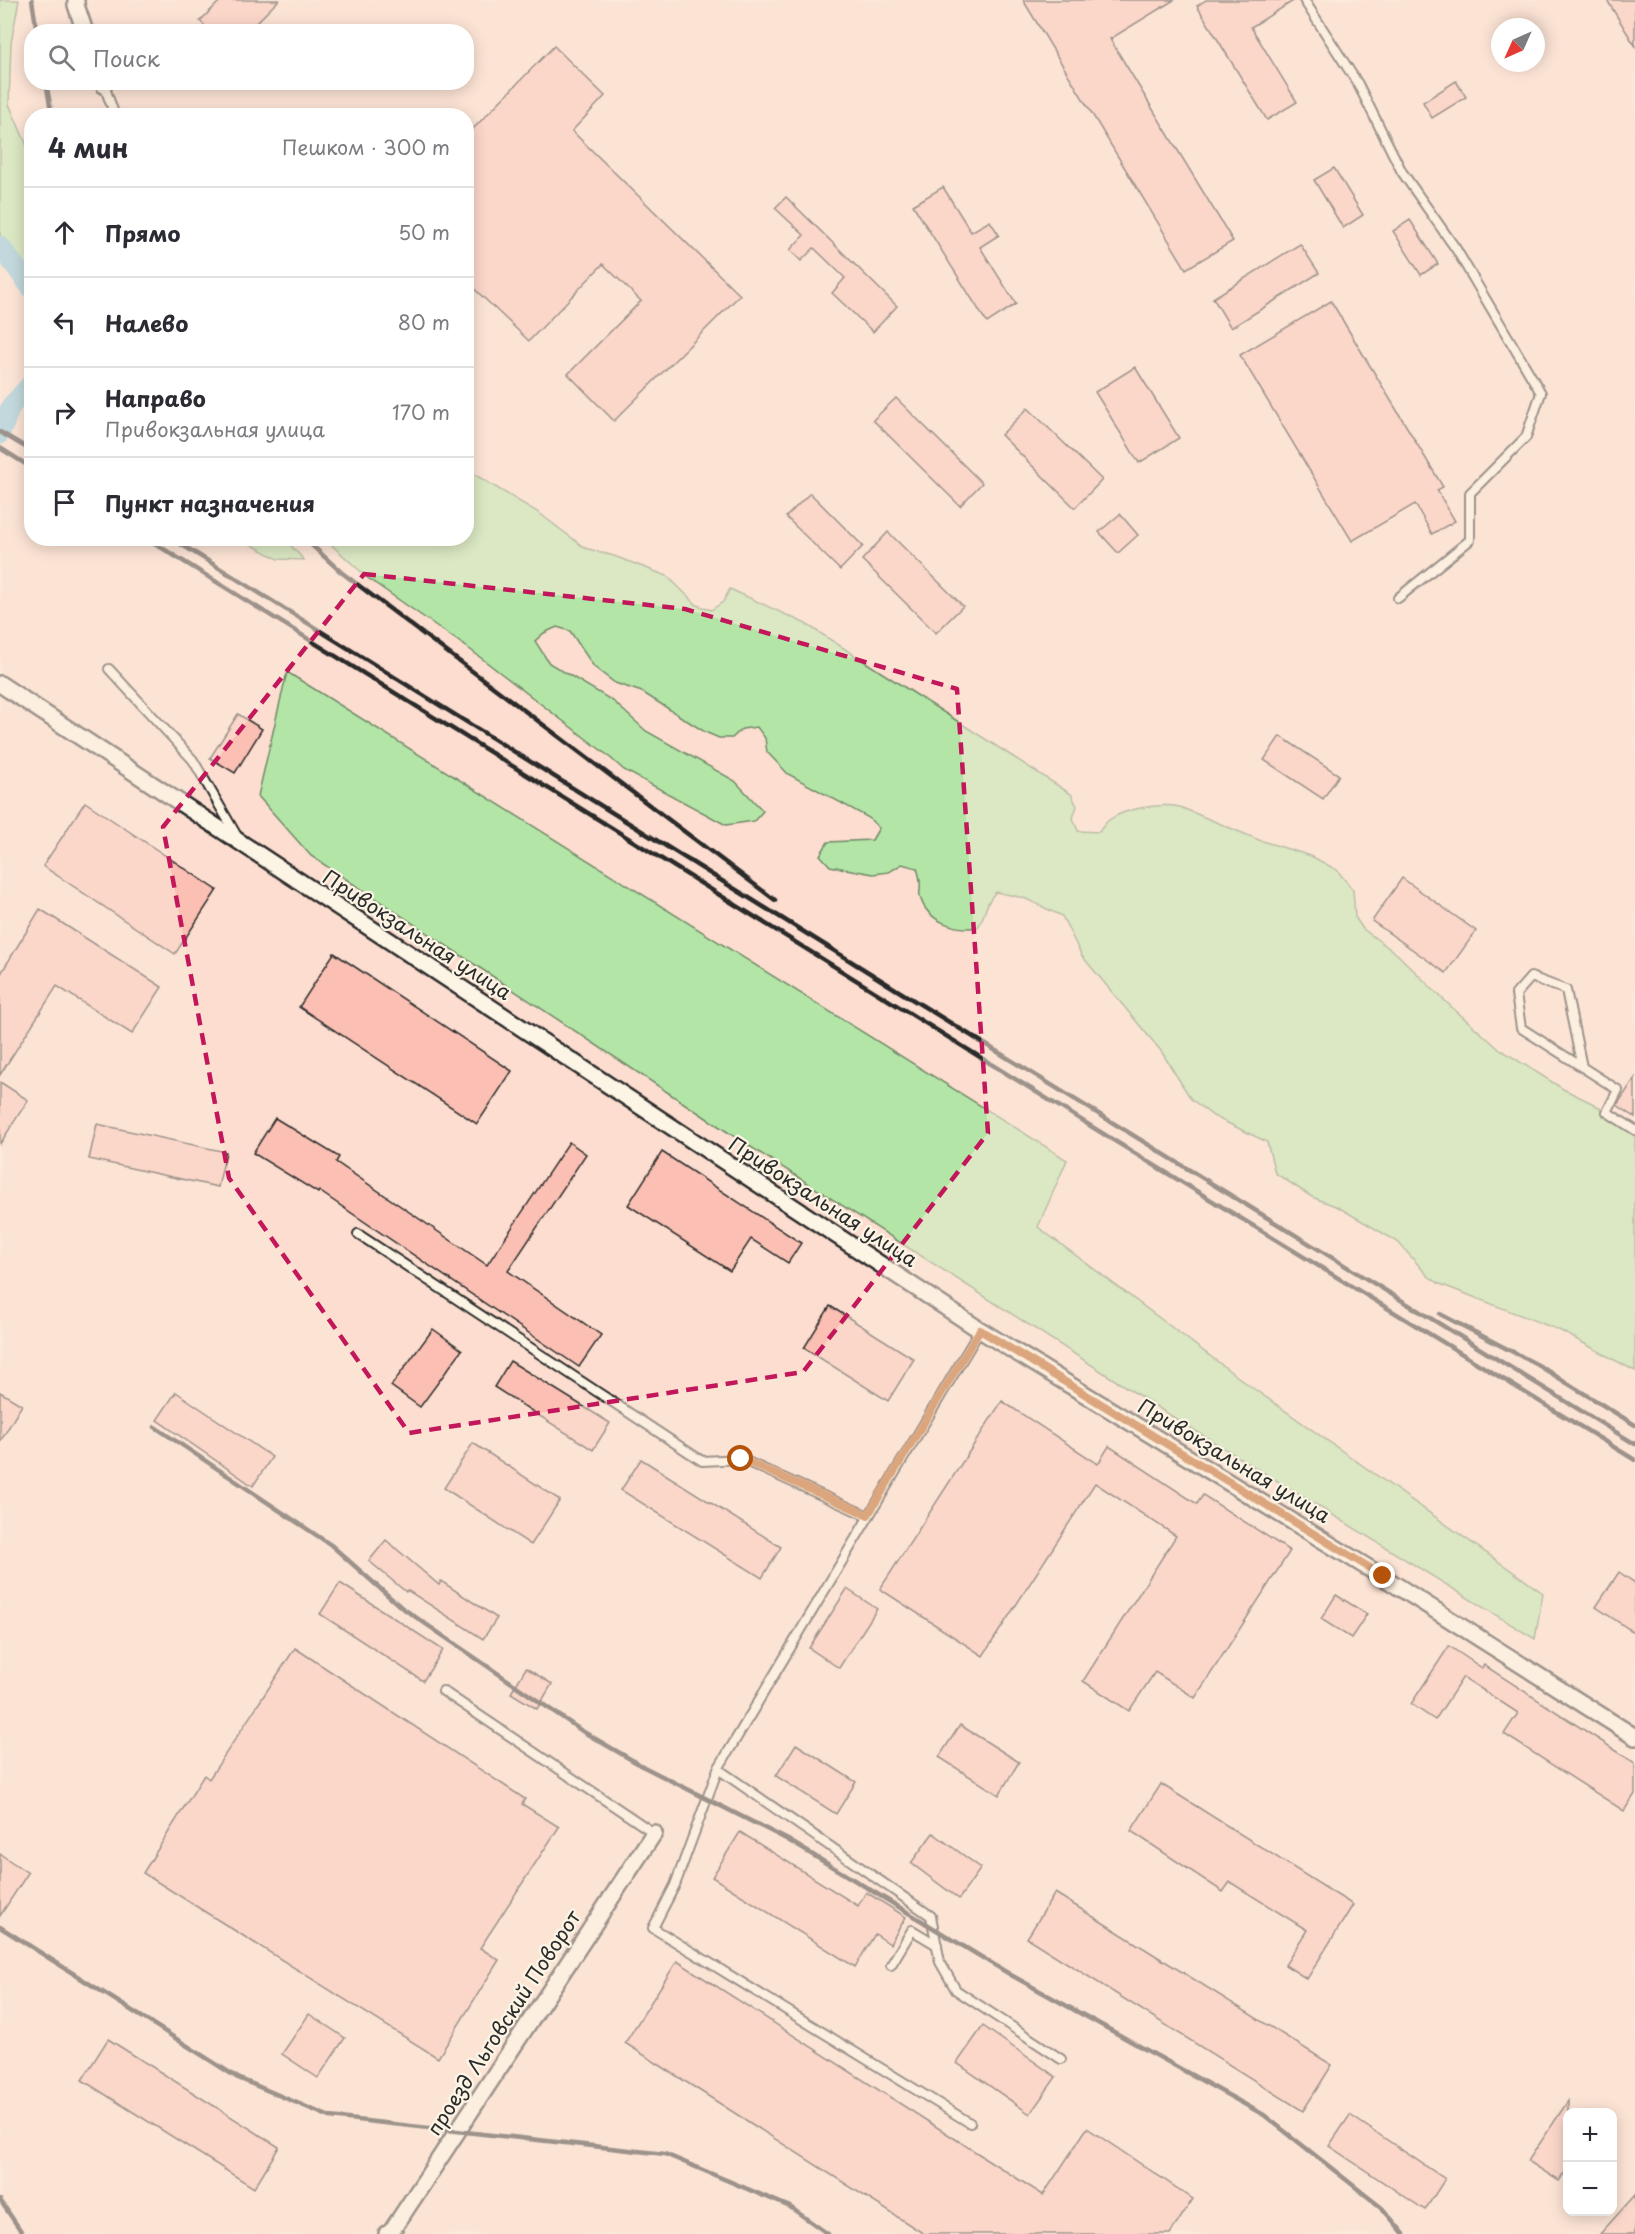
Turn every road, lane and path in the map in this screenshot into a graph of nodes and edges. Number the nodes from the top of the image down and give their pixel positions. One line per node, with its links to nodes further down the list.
1 (76, 0): 3 (street)
2 (1304, 0): 6 (lane)
3 (82, 24)
4 (106, 90): 5 (lane)
5 (112, 108)
6 (1398, 598)
7 (109, 669): 9 (lane)
8 (0, 684): 9 (street, Привокзальная улица)
9 (242, 844): 13 (street, Привокзальная улица)
10 (1582, 1067): 10 (lane); 11 (lane)
11 (1635, 1130)
12 (358, 1234): 14 (lane)
13 (980, 1330): 14 (lane); 16 (street, Привокзальная улица)
14 (868, 1515): 17 (lane)
15 (443, 1691): 18 (lane)
16 (1635, 1737)
17 (718, 1769): 19 (lane); 22 (lane)
18 (654, 1833): 23 (street, проезд Льговский Поворот)
19 (937, 1945): 20 (lane); 21 (lane)
20 (891, 1965)
21 (1061, 2059)
22 (970, 2123)
23 (387, 2234)

